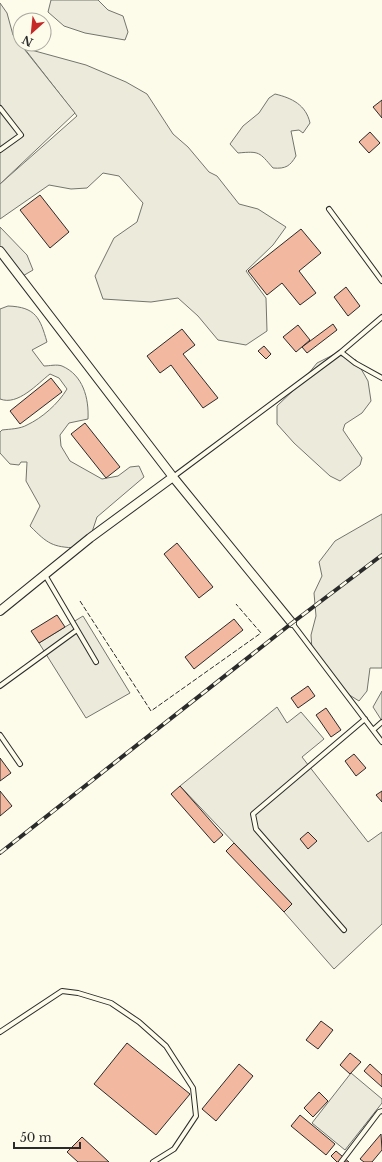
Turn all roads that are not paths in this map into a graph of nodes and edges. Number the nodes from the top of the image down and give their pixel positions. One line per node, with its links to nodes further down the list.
1 (0, 108): 2 (lane)
2 (0, 150)
3 (329, 209): 5 (lane)
4 (0, 251): 9 (street)
5 (382, 281)
6 (382, 317): 7 (lane)
7 (341, 352): 8 (lane); 9 (lane)
8 (382, 378)
9 (173, 477): 10 (street); 12 (street)
10 (45, 574): 11 (street); 13 (lane)
11 (0, 611)
12 (292, 624): 16 (lane)
13 (77, 630): 14 (lane); 15 (lane)
14 (96, 662)
15 (0, 686)
16 (364, 719): 18 (lane); 22 (lane)
17 (382, 722): 18 (lane)
18 (373, 730): 20 (lane)
19 (0, 735): 21 (lane)
20 (382, 742)
21 (20, 764)
22 (344, 930)
23 (0, 1032): 25 (lane)
24 (382, 1111): 26 (lane)
25 (153, 1162)
26 (341, 1162)

